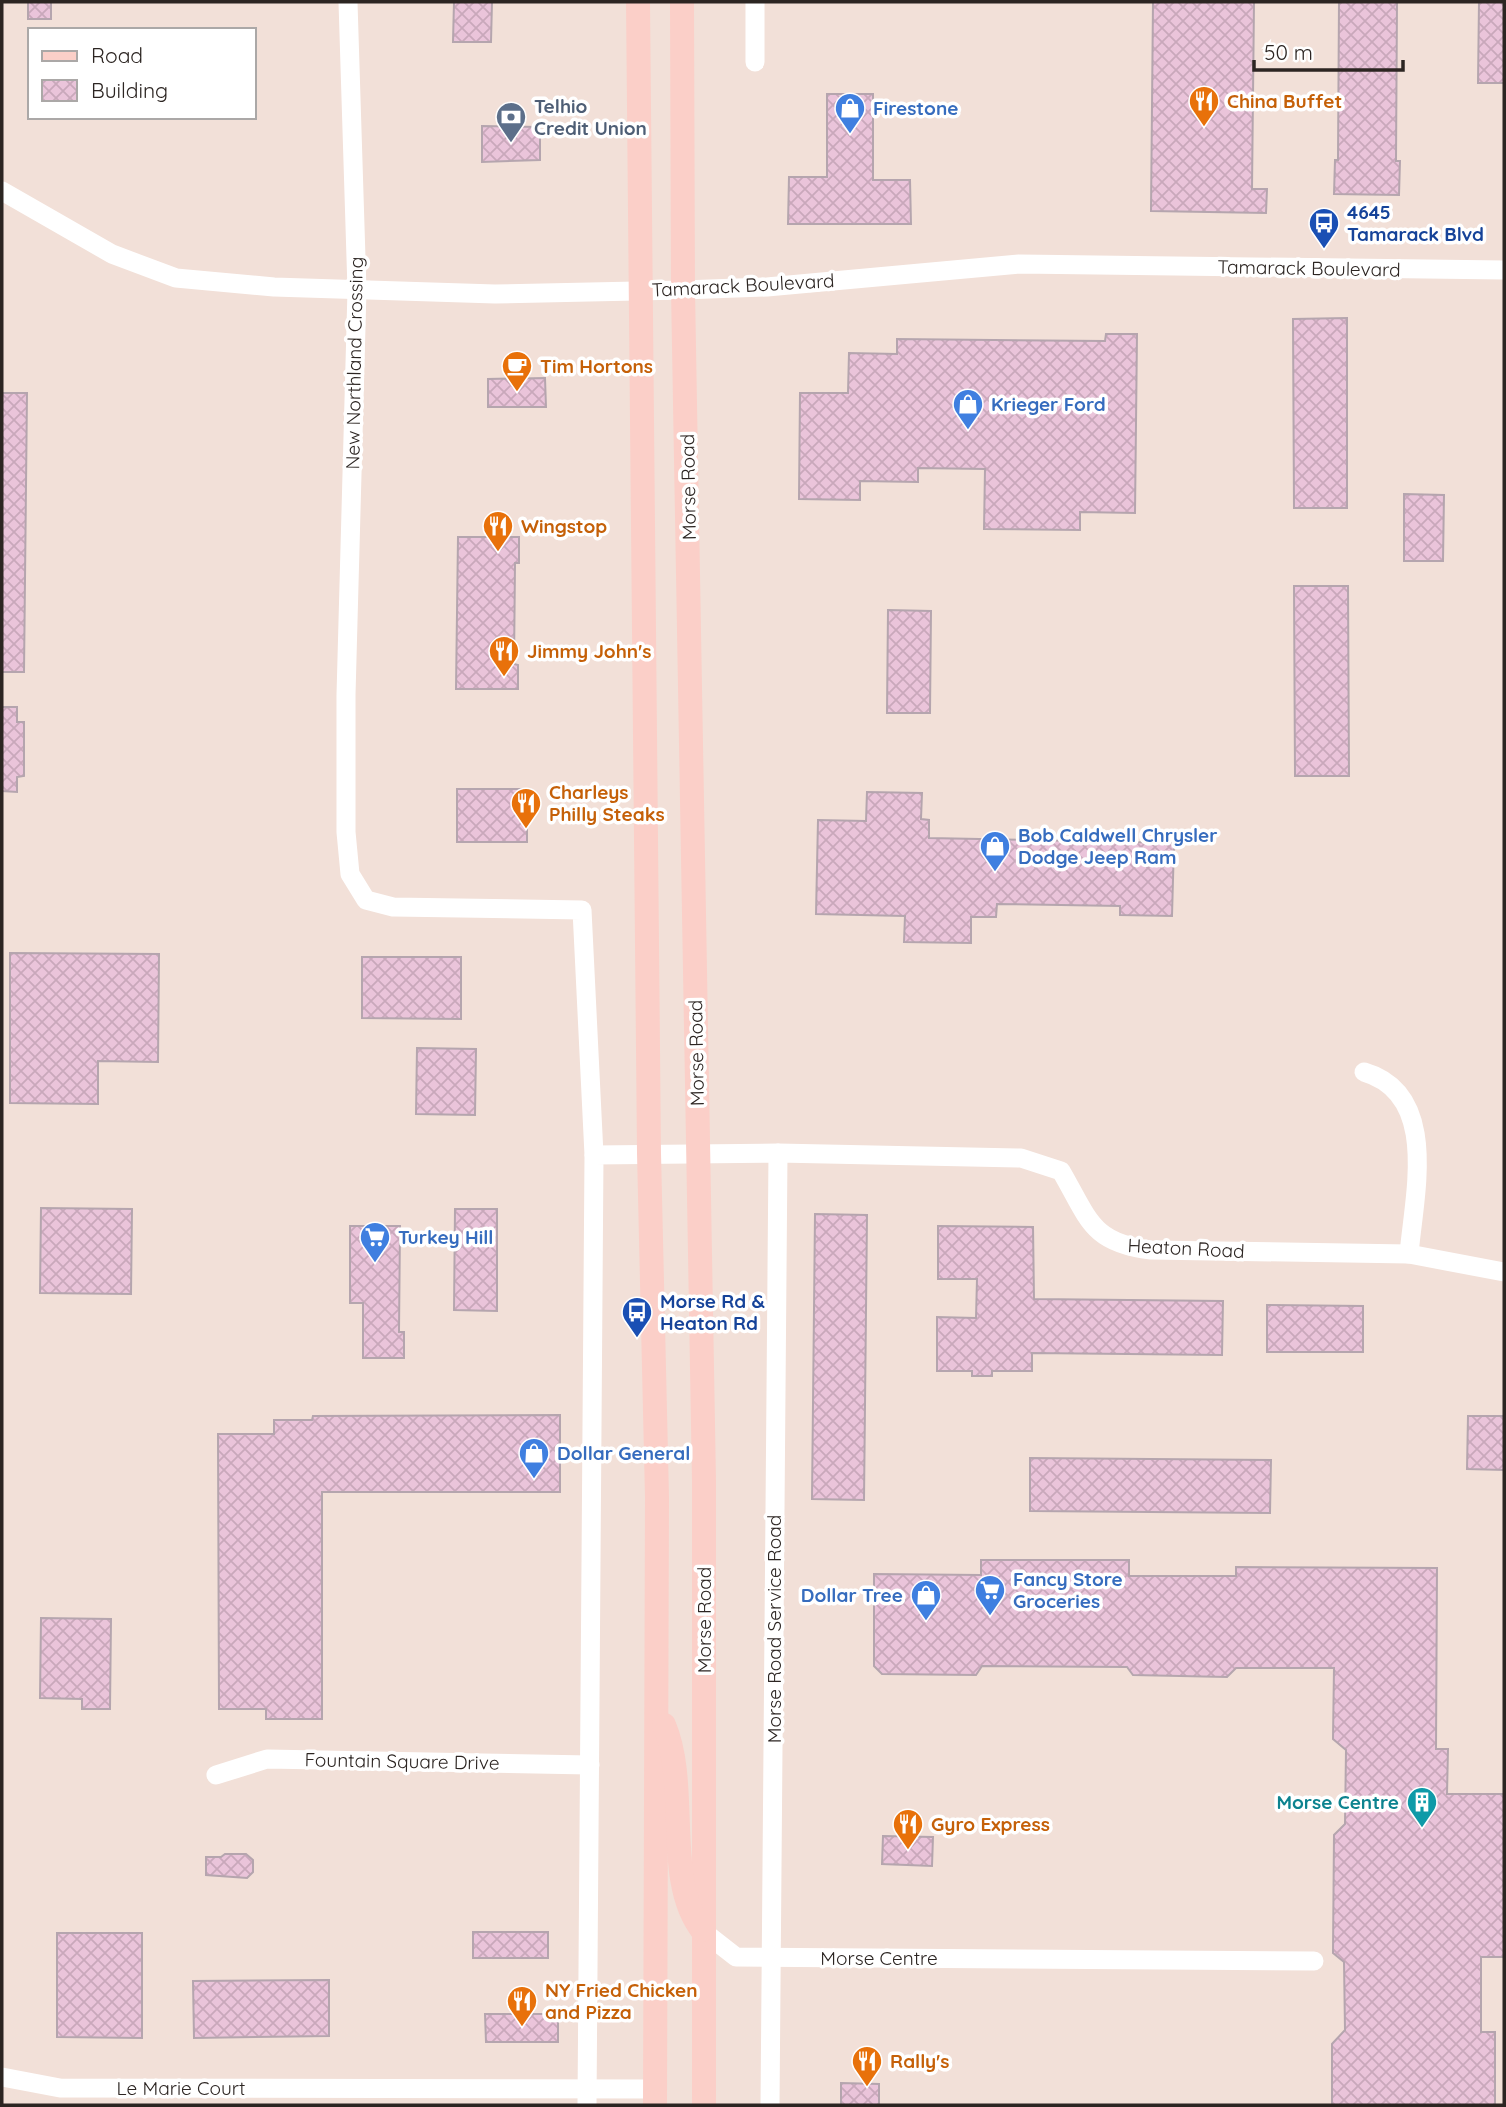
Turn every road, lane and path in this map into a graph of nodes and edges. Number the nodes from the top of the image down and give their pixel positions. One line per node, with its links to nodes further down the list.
1 (348, 2): 8 (street, New Northland Crossing)
2 (638, 2): 9 (main road)
3 (682, 2): 10 (main road, Morse Road)
4 (755, 2): 5 (street)
5 (755, 62)
6 (2, 191): 8 (street, Tamarack Boulevard)
7 (1504, 270): 10 (street, Tamarack Boulevard)
8 (357, 290): 9 (street, Tamarack Boulevard); 14 (street, New Northland Crossing)
9 (640, 290): 10 (street, Tamarack Boulevard); 12 (main road)
10 (683, 290): 15 (main road, Morse Road)
11 (1364, 1072): 16 (street)
12 (649, 1153): 14 (street); 15 (street); 18 (main road)
13 (778, 1153): 15 (street, Heaton Road); 16 (street, Heaton Road); 22 (street, Morse Road Service Road)
14 (594, 1155): 19 (street)
15 (697, 1155): 21 (main road, Morse Road)
16 (1409, 1254): 17 (street, Heaton Road)
17 (1504, 1272)
18 (657, 1708): 21 (main road); 26 (main road)
19 (590, 1765): 20 (street, Fountain Square Drive); 25 (street)
20 (216, 1775)
21 (704, 1933): 22 (street, Morse Centre); 27 (main road, Morse Road)
22 (772, 1957): 23 (street, Morse Centre); 28 (street, Morse Road Service Road)
23 (1314, 1961)
24 (2, 2077): 25 (street, Le Marie Court)
25 (587, 2097): 26 (street, Le Marie Court)
26 (655, 2097)
27 (704, 2105)
28 (771, 2105)

